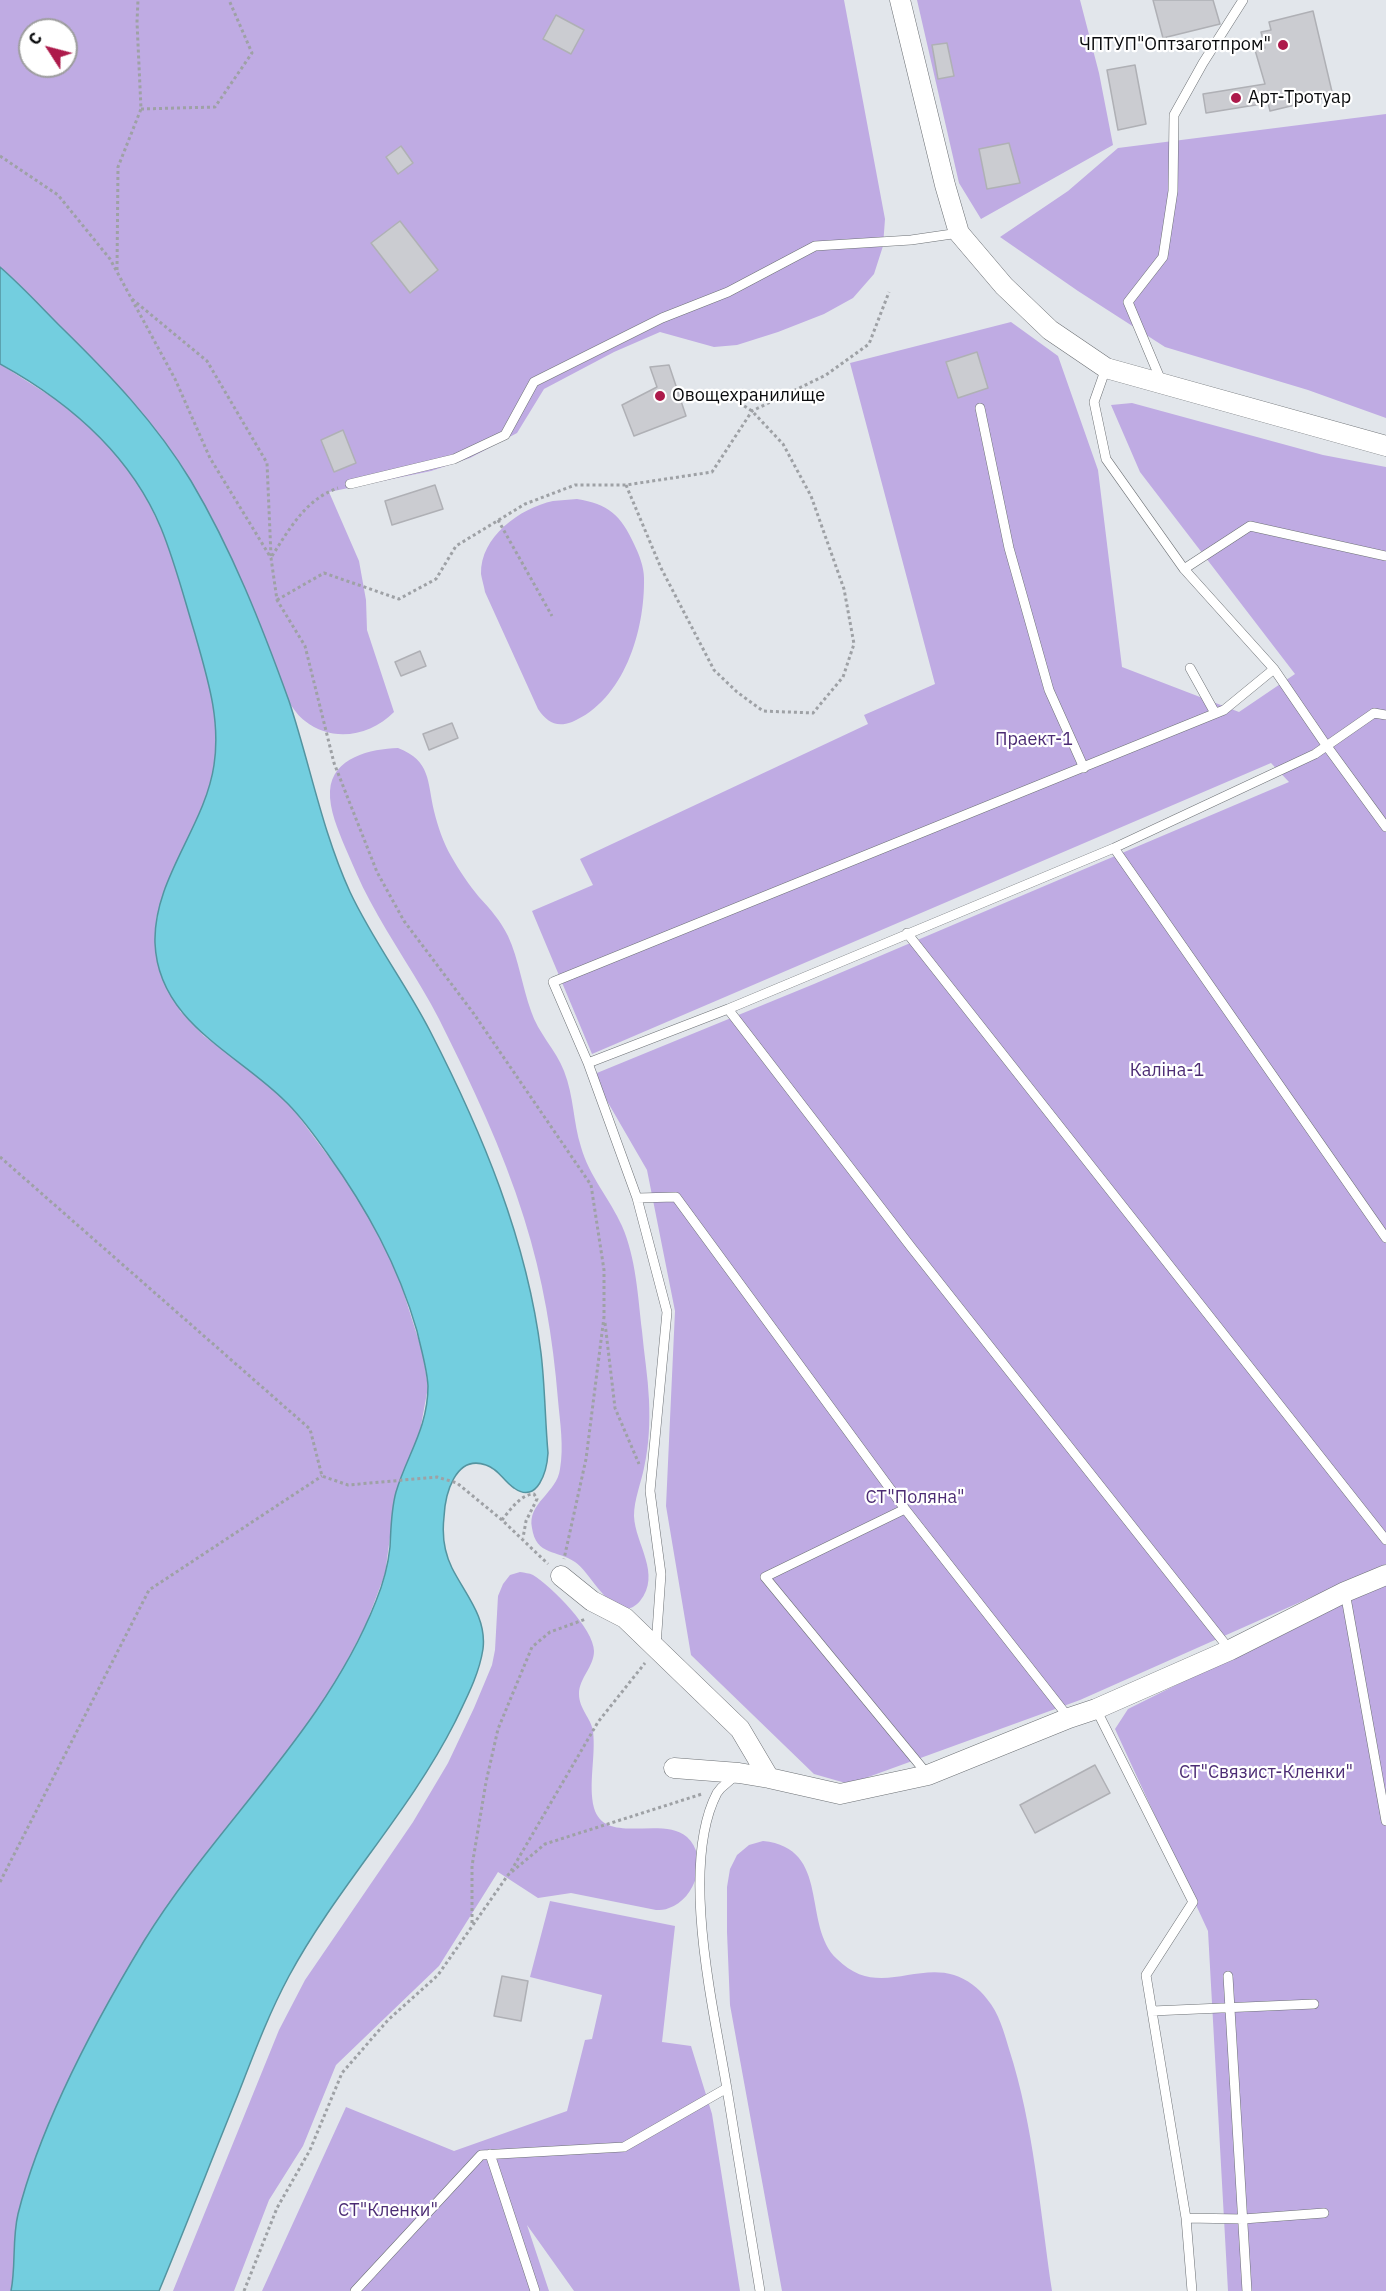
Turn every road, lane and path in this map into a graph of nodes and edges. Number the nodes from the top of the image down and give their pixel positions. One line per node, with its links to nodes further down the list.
1 (138, 0): 5 (path)
2 (229, 0): 5 (path)
3 (900, 0): 7 (street)
4 (1243, 0): 12 (lane)
5 (141, 109): 8 (path)
6 (0, 156): 8 (path)
7 (959, 233): 11 (street); 17 (lane)
8 (117, 272): 10 (path)
9 (889, 291): 15 (path)
10 (131, 298): 21 (path); 21 (path)
11 (1106, 368): 12 (street); 22 (lane)
12 (1162, 383): 16 (street)
13 (732, 398): 15 (path)
14 (980, 408): 30 (lane)
15 (752, 411): 18 (path); 18 (path)
16 (1386, 446)
17 (350, 484): 21 (path)
18 (626, 485): 19 (path)
19 (498, 520): 23 (path); 24 (path)
20 (1386, 556): 22 (lane)
21 (271, 558): 23 (path)
22 (1184, 569): 26 (lane)
23 (277, 600): 39 (path)
24 (552, 616)
25 (1190, 668): 27 (lane)
26 (1274, 669): 27 (lane); 29 (lane)
27 (1215, 713): 30 (lane)
28 (1386, 715): 29 (lane)
29 (1326, 745): 31 (lane); 32 (lane)
30 (1084, 768): 35 (lane)
31 (1386, 827)
32 (1114, 848): 33 (lane); 38 (lane)
33 (906, 933): 34 (lane); 45 (lane)
34 (728, 1009): 35 (lane); 51 (lane)
35 (588, 1063): 37 (lane)
36 (0, 1157): 40 (path)
37 (637, 1198): 41 (lane); 42 (lane)
38 (1386, 1238)
39 (604, 1317): 41 (path); 47 (path)
40 (322, 1476): 43 (path); 61 (path)
41 (650, 1491): 50 (lane)
42 (905, 1509): 53 (lane); 56 (lane)
43 (502, 1520): 44 (path); 44 (path)
44 (523, 1539): 47 (path)
45 (1386, 1539)
46 (1386, 1575): 48 (street)
47 (561, 1576): 49 (street)
48 (1345, 1592): 51 (street); 59 (lane)
49 (616, 1612): 50 (street); 62 (path)
50 (655, 1649): 57 (street); 60 (path)
51 (1230, 1650): 52 (street)
52 (1096, 1709): 53 (street); 66 (lane)
53 (1069, 1718): 56 (street)
54 (674, 1768): 55 (street)
55 (739, 1773): 57 (street); 58 (lane)
56 (928, 1775): 57 (street)
57 (769, 1778)
58 (721, 1788): 60 (path); 67 (lane)
59 (1386, 1821)
60 (508, 1875): 62 (path)
61 (0, 1882)
62 (472, 1925): 72 (path)
63 (1228, 1976): 65 (lane)
64 (1314, 2004): 65 (lane)
65 (1231, 2008): 66 (lane); 71 (lane)
66 (1152, 2011): 70 (lane)
67 (727, 2088): 68 (lane); 75 (lane)
68 (490, 2154): 73 (lane); 74 (lane)
69 (1324, 2213): 71 (lane)
70 (1186, 2218): 71 (lane); 76 (lane)
71 (1243, 2219): 77 (lane)
72 (244, 2291)
73 (355, 2291)
74 (535, 2291)
75 (760, 2291)
76 (1192, 2291)
77 (1247, 2291)

